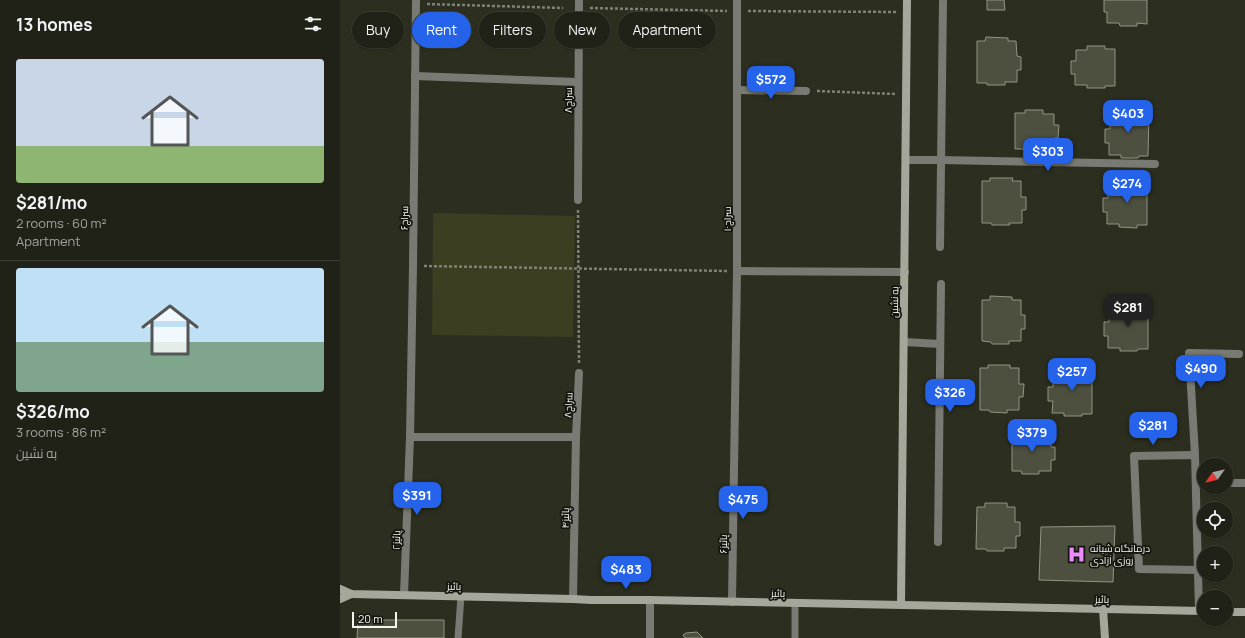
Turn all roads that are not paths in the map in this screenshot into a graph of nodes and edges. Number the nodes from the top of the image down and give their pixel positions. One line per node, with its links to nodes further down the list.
1 (737, 0): 8 (street, سراج۱۰)
2 (908, 0): 10 (street, به نشین)
3 (943, 0): 11 (street)
4 (416, 2): 6 (street, سراج۶)
5 (579, 4): 7 (street, سراج۸)
6 (415, 76): 7 (street); 22 (street, سراج۶)
7 (578, 82): 13 (street, سراج۸)
8 (737, 90): 9 (street); 15 (street, سراج۱۰)
9 (806, 91)
10 (906, 160): 11 (street); 16 (street, به نشین)
11 (941, 160): 12 (street); 14 (street)
12 (1155, 164)
13 (578, 200)
14 (940, 248)
15 (737, 271): 16 (street); 24 (street, سراج۱۰)
16 (905, 272): 18 (street, به نشین)
17 (941, 284): 19 (street)
18 (904, 342): 19 (street); 42 (street, به نشین)
19 (940, 344): 30 (street)
20 (1239, 354): 25 (street)
21 (579, 373): 23 (street, ۸سراج)
22 (410, 437): 23 (street); 35 (street, پائیز۲)
23 (576, 437): 38 (street, پائیز۴)
24 (734, 438): 40 (street, پائیز۶)
25 (1195, 455): 26 (street); 32 (street)
26 (1197, 466)
27 (1245, 482): 28 (street)
28 (1233, 483)
29 (1200, 494): 31 (street)
30 (938, 542)
31 (1199, 546)
32 (1197, 570)
33 (340, 589): 34 (street)
34 (351, 594): 35 (street, پائیز); 37 (street)
35 (404, 595): 36 (street, پائیز)
36 (461, 596): 38 (street, پائیز); 47 (lane)
37 (340, 599)
38 (573, 599): 39 (street, پائیز)
39 (650, 600): 40 (street, پائیز); 48 (street)
40 (732, 602): 41 (street, پائیز)
41 (795, 603): 42 (street, پائیز); 49 (lane)
42 (901, 605): 43 (street, پائیز)
43 (1103, 609): 44 (street, پائیز); 50 (street)
44 (1197, 611)
45 (1233, 612): 46 (street)
46 (1245, 612)
47 (458, 638)
48 (650, 638)
49 (795, 638)
50 (1105, 638)

